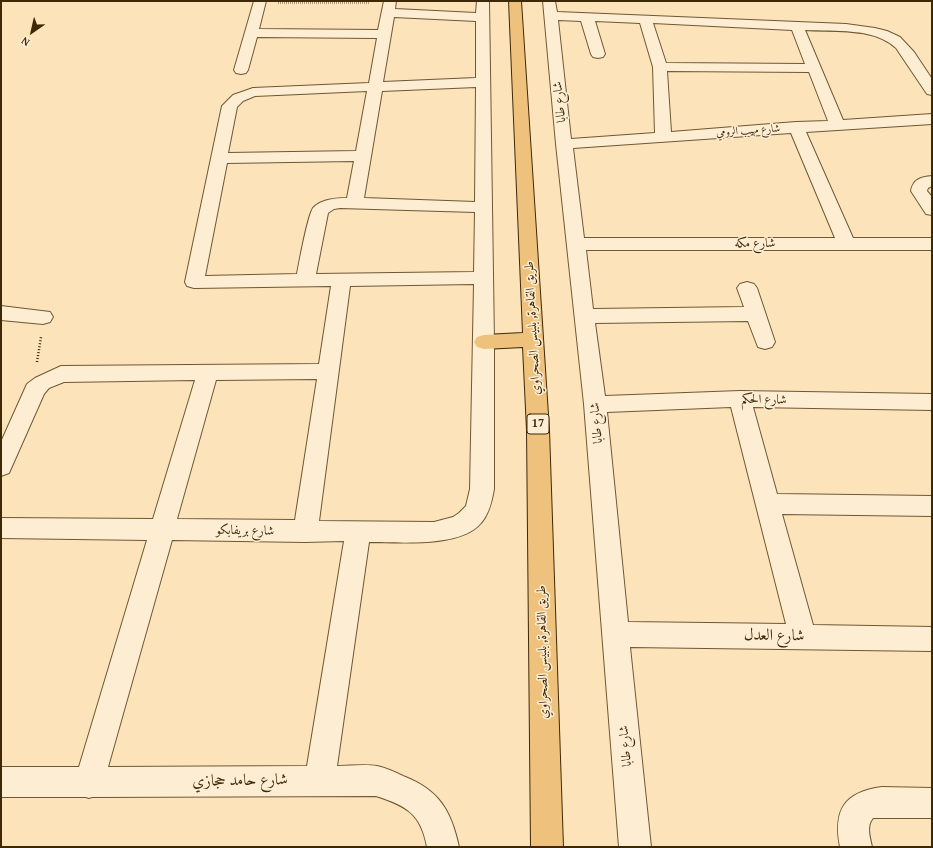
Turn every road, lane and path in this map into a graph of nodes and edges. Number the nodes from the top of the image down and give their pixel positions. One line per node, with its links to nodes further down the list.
1 (516, 1): 40 (highway, طريق القاهرة, بلبيس الصحراوي / 17)
2 (260, 2): 3 (path); 9 (street)
3 (389, 6): 4 (street); 10 (street)
4 (482, 9): 15 (street)
5 (550, 9): 6 (street); 22 (street, شارع طابا)
6 (587, 18): 7 (street); 11 (street)
7 (645, 19): 8 (street); 12 (street)
8 (797, 26): 13 (street); 17 (street)
9 (252, 34): 10 (street); 14 (street)
10 (384, 34): 16 (street)
11 (598, 54)
12 (660, 67): 13 (street); 21 (street)
13 (814, 68): 19 (street)
14 (241, 70)
15 (483, 82): 16 (street); 27 (street)
16 (375, 86): 23 (street); 24 (street)
17 (932, 91)
18 (932, 118): 19 (street, شارع مهيب الرومي)
19 (837, 125): 20 (street, شارع مهيب الرومي)
20 (796, 128): 21 (street, شارع مهيب الرومي); 29 (street)
21 (664, 137): 22 (street, شارع مهيب الرومي)
22 (564, 144): 30 (street, شارع طابا)
23 (363, 156): 24 (street); 26 (street)
24 (220, 158): 34 (street)
25 (932, 181): 28 (street)
26 (355, 203): 27 (street); 34 (street)
27 (483, 207): 32 (street)
28 (932, 210)
29 (846, 243): 30 (street, شارع مكه); 31 (street, شارع مكه)
30 (577, 244): 38 (street, شارع طابا)
31 (932, 244)
32 (483, 278): 33 (street); 41 (street)
33 (342, 279): 34 (street); 43 (street)
34 (305, 280)
35 (747, 288): 37 (street)
36 (1, 313): 39 (street)
37 (756, 314): 38 (street); 42 (street)
38 (584, 316): 48 (street, شارع طابا)
39 (43, 317): 45 (path)
40 (534, 339): 41 (highway); 64 (highway, طريق القاهرة, بلبيس الصحراوي / 17)
41 (484, 342): 54 (street, شارع بريفابكو)
42 (765, 342)
43 (328, 371): 44 (street); 55 (street)
44 (208, 372): 45 (street); 53 (street)
45 (42, 383): 49 (street)
46 (740, 399): 47 (street, شارع الحكم); 48 (street, شارع الحكم); 50 (street)
47 (932, 402)
48 (595, 404): 56 (street, شارع طابا)
49 (1, 467)
50 (769, 504): 51 (street); 57 (street)
51 (932, 506)
52 (1, 528): 53 (street, شارع بريفابكو)
53 (162, 530): 55 (street, شارع بريفابكو); 61 (street)
54 (358, 531): 55 (street, شارع بريفابكو); 59 (street)
55 (305, 532)
56 (616, 634): 57 (street, شارع العدل); 65 (street, شارع طابا)
57 (803, 637): 58 (street, شارع العدل)
58 (932, 639)
59 (320, 780): 61 (street, شارع حامد حجازي); 63 (street, شارع حامد حجازي)
60 (1, 782): 61 (street, شارع حامد حجازي)
61 (89, 783)
62 (932, 803): 66 (street)
63 (443, 847)
64 (547, 847)
65 (635, 847)
66 (856, 847)

